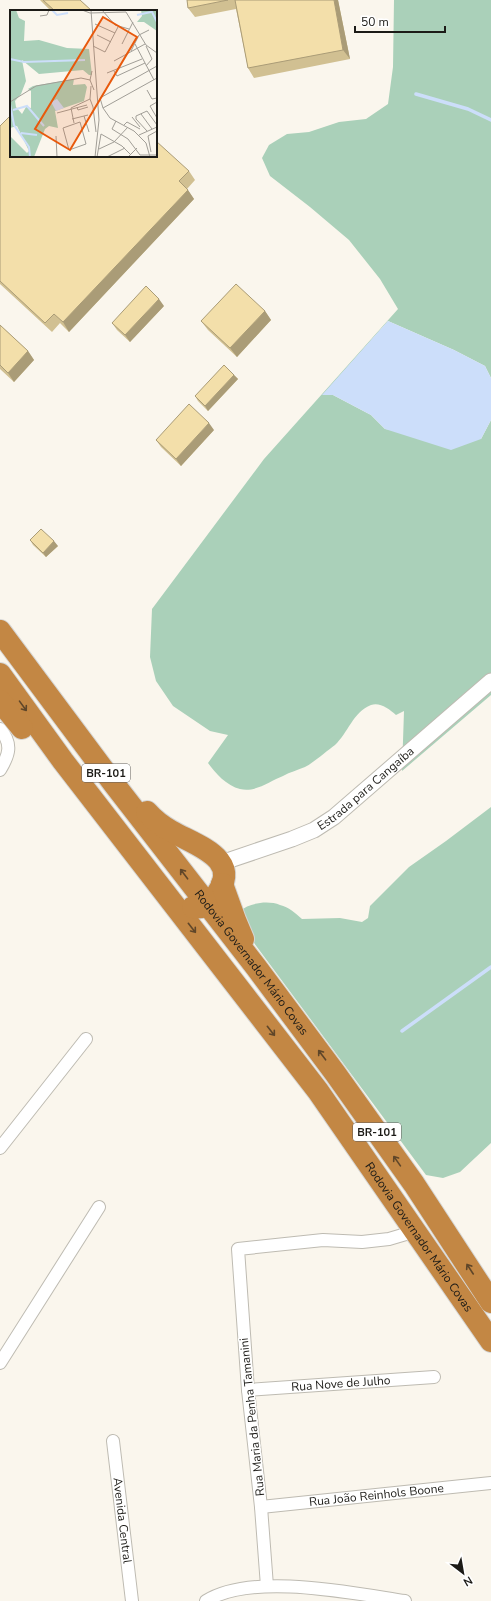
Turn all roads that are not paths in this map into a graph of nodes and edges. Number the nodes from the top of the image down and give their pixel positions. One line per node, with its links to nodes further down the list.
1 (3, 635): 9 (highway); 10 (highway, Rodovia Governador Mário Covas / BR-101, one-way to 1)
2 (0, 674): 7 (highway, Rodovia Governador Mário Covas / BR-101, one-way to 7)
3 (491, 681): 9 (street, Estrada para Cangaíba)
4 (0, 701): 8 (highway)
5 (0, 729): 6 (street)
6 (2, 766)
7 (100, 808): 8 (highway, Rodovia Governador Mário Covas / BR-101); 10 (highway)
8 (148, 872): 15 (highway, Rodovia Governador Mário Covas / BR-101, one-way to 15)
9 (222, 873): 10 (highway); 11 (highway)
10 (207, 905): 11 (highway, Rodovia Governador Mário Covas)
11 (256, 967): 16 (highway, Rodovia Governador Mário Covas / BR-101, one-way to 11)
12 (86, 1039): 13 (street)
13 (0, 1148)
14 (99, 1207): 18 (street)
15 (416, 1231): 17 (highway, Rodovia Governador Mário Covas / BR-101); 20 (street, Rua Maria da Penha Tamanini)
16 (491, 1302)
17 (491, 1341)
18 (0, 1363)
19 (434, 1377): 20 (street, Rua Nove de Julho)
20 (248, 1390): 23 (street, Rua Maria da Penha Tamanini)
21 (113, 1441): 25 (street, Avenida Central)
22 (491, 1483): 23 (street, Rua João Reinhols Boone)
23 (261, 1507): 24 (street, Rua Maria da Penha Tamanini)
24 (267, 1586): 26 (street); 27 (street)
25 (132, 1601)
26 (206, 1601)
27 (405, 1601)

